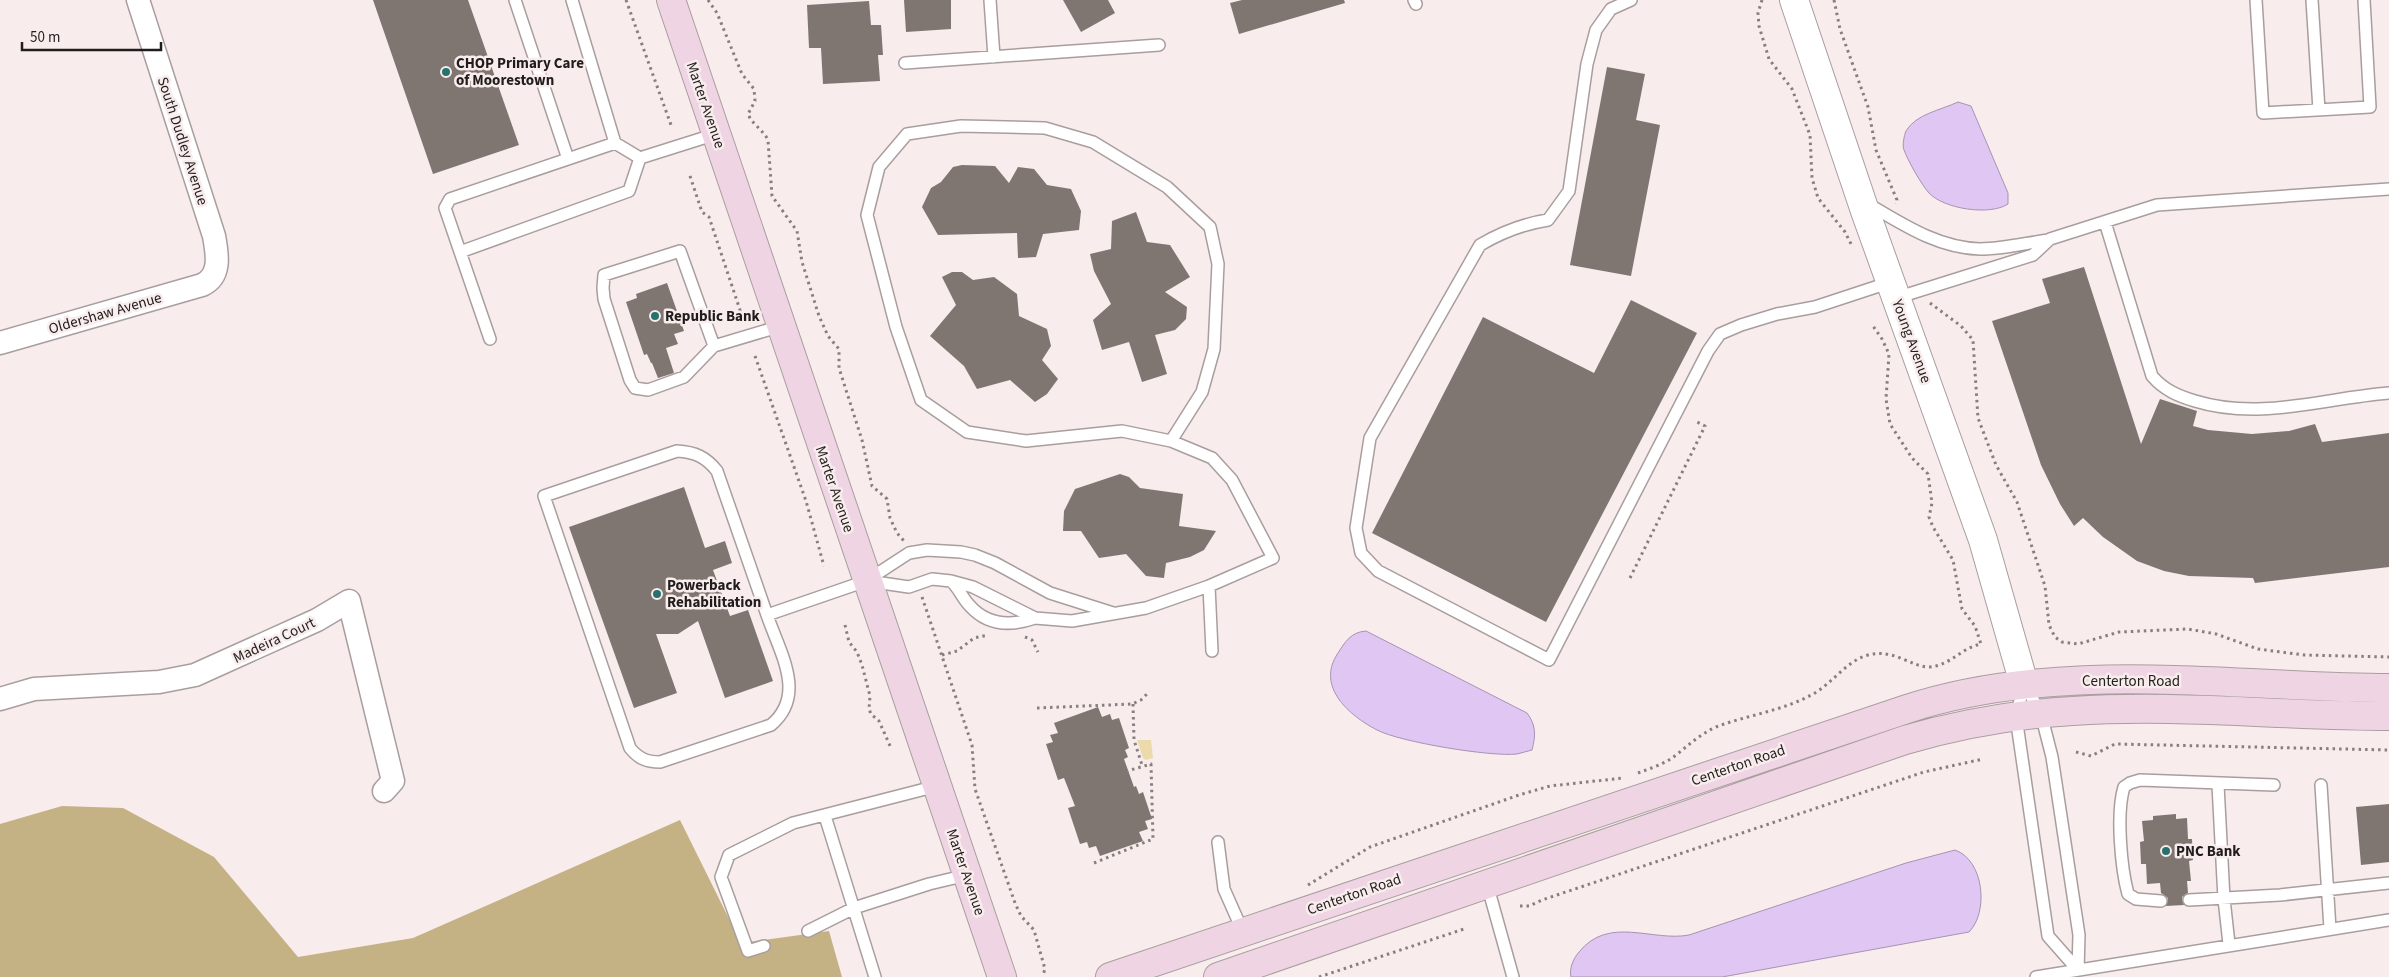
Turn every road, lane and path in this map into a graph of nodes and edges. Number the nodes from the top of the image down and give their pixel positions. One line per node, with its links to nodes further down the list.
1 (138, 0): 32 (street, South Dudley Avenue)
2 (514, 0): 23 (lane)
3 (572, 0): 21 (lane)
4 (626, 0): 19 (path)
5 (670, 0): 20 (main road, Marter Avenue)
6 (708, 0): 45 (path)
7 (990, 0): 16 (lane)
8 (1631, 0): 33 (lane)
9 (1762, 0): 31 (path)
10 (1794, 0): 26 (street, Young Avenue)
11 (1834, 0): 27 (path)
12 (2256, 0): 18 (lane)
13 (2312, 0): 18 (lane)
14 (2364, 0): 18 (lane)
15 (1159, 45): 16 (lane)
16 (994, 57): 17 (lane)
17 (905, 63)
18 (2319, 110)
19 (671, 125)
20 (716, 134): 22 (lane); 36 (main road, Marter Avenue)
21 (615, 143): 22 (lane); 23 (lane)
22 (640, 158): 30 (lane)
23 (568, 159): 30 (lane)
24 (690, 176): 35 (path)
25 (2389, 189): 28 (lane)
26 (1861, 200): 29 (lane); 33 (street, Young Avenue)
27 (1896, 204)
28 (2105, 222): 29 (lane); 42 (lane)
29 (2050, 239): 33 (lane)
30 (460, 252): 38 (lane)
31 (1857, 252)
32 (209, 282): 39 (street, Oldershaw Avenue)
33 (1893, 290): 62 (street, Young Avenue)
34 (1930, 303): 61 (path)
35 (743, 319)
36 (781, 326): 40 (lane); 48 (main road, Marter Avenue)
37 (1873, 326): 76 (path)
38 (490, 339)
39 (0, 342)
40 (714, 346): 40 (lane)
41 (755, 356): 46 (path)
42 (2389, 393)
43 (1695, 421): 47 (path)
44 (1171, 441): 44 (lane); 50 (lane)
45 (906, 543)
46 (824, 566)
47 (1630, 578)
48 (866, 581): 49 (lane); 52 (lane); 53 (lane); 79 (main road, Marter Avenue)
49 (951, 581): 54 (lane); 54 (lane)
50 (1209, 586): 52 (lane); 58 (lane)
51 (921, 594): 60 (path)
52 (1113, 613): 54 (lane)
53 (767, 615): 53 (lane)
54 (1035, 618)
55 (845, 625): 70 (path)
56 (995, 636): 60 (path)
57 (1021, 637): 59 (path)
58 (1212, 650)
59 (1038, 652)
60 (942, 655): 104 (path)
61 (2389, 657)
62 (2024, 684): 63 (main road, Centerton Road); 68 (lane); 68 (lane); 100 (main road, Centerton Road)
63 (2389, 688)
64 (1148, 694): 66 (path)
65 (0, 699): 82 (street, Madeira Court)
66 (1133, 704): 67 (path); 74 (path)
67 (1037, 708)
68 (2028, 716): 69 (main road, Centerton Road); 88 (main road, Centerton Road); 103 (lane); 103 (lane)
69 (2389, 716)
70 (891, 748)
71 (2389, 750): 72 (path)
72 (2076, 752)
73 (1983, 759): 94 (path)
74 (1142, 765): 75 (path); 85 (path)
75 (1127, 772)
76 (1634, 775)
77 (1627, 777): 89 (path)
78 (2218, 784): 80 (lane); 91 (lane); 93 (lane)
79 (936, 786): 83 (lane); 86 (main road, Marter Avenue)
80 (2274, 786)
81 (2320, 786): 90 (lane)
82 (384, 791)
83 (825, 816): 95 (lane); 102 (lane)
84 (1218, 842): 100 (lane)
85 (1094, 863)
86 (967, 875): 95 (lane); 106 (main road, Marter Avenue)
87 (2389, 883): 90 (lane)
88 (1487, 884): 108 (main road, Centerton Road); 110 (lane)
89 (1304, 886)
90 (2327, 891): 91 (lane); 98 (lane)
91 (2224, 899): 92 (lane); 101 (lane)
92 (2188, 900)
93 (2161, 901)
94 (1520, 906)
95 (854, 908): 99 (lane); 105 (lane)
96 (2389, 920): 98 (lane)
97 (1464, 929): 109 (path)
98 (2330, 929): 101 (lane)
99 (808, 931)
100 (1243, 932): 107 (main road, Centerton Road)
101 (2229, 944): 103 (lane)
102 (764, 946)
103 (2078, 970): 111 (lane)
104 (1043, 975)
105 (875, 977)
106 (1002, 977)
107 (1110, 977)
108 (1218, 977)
109 (1319, 977)
110 (1513, 977)
111 (2036, 977)

